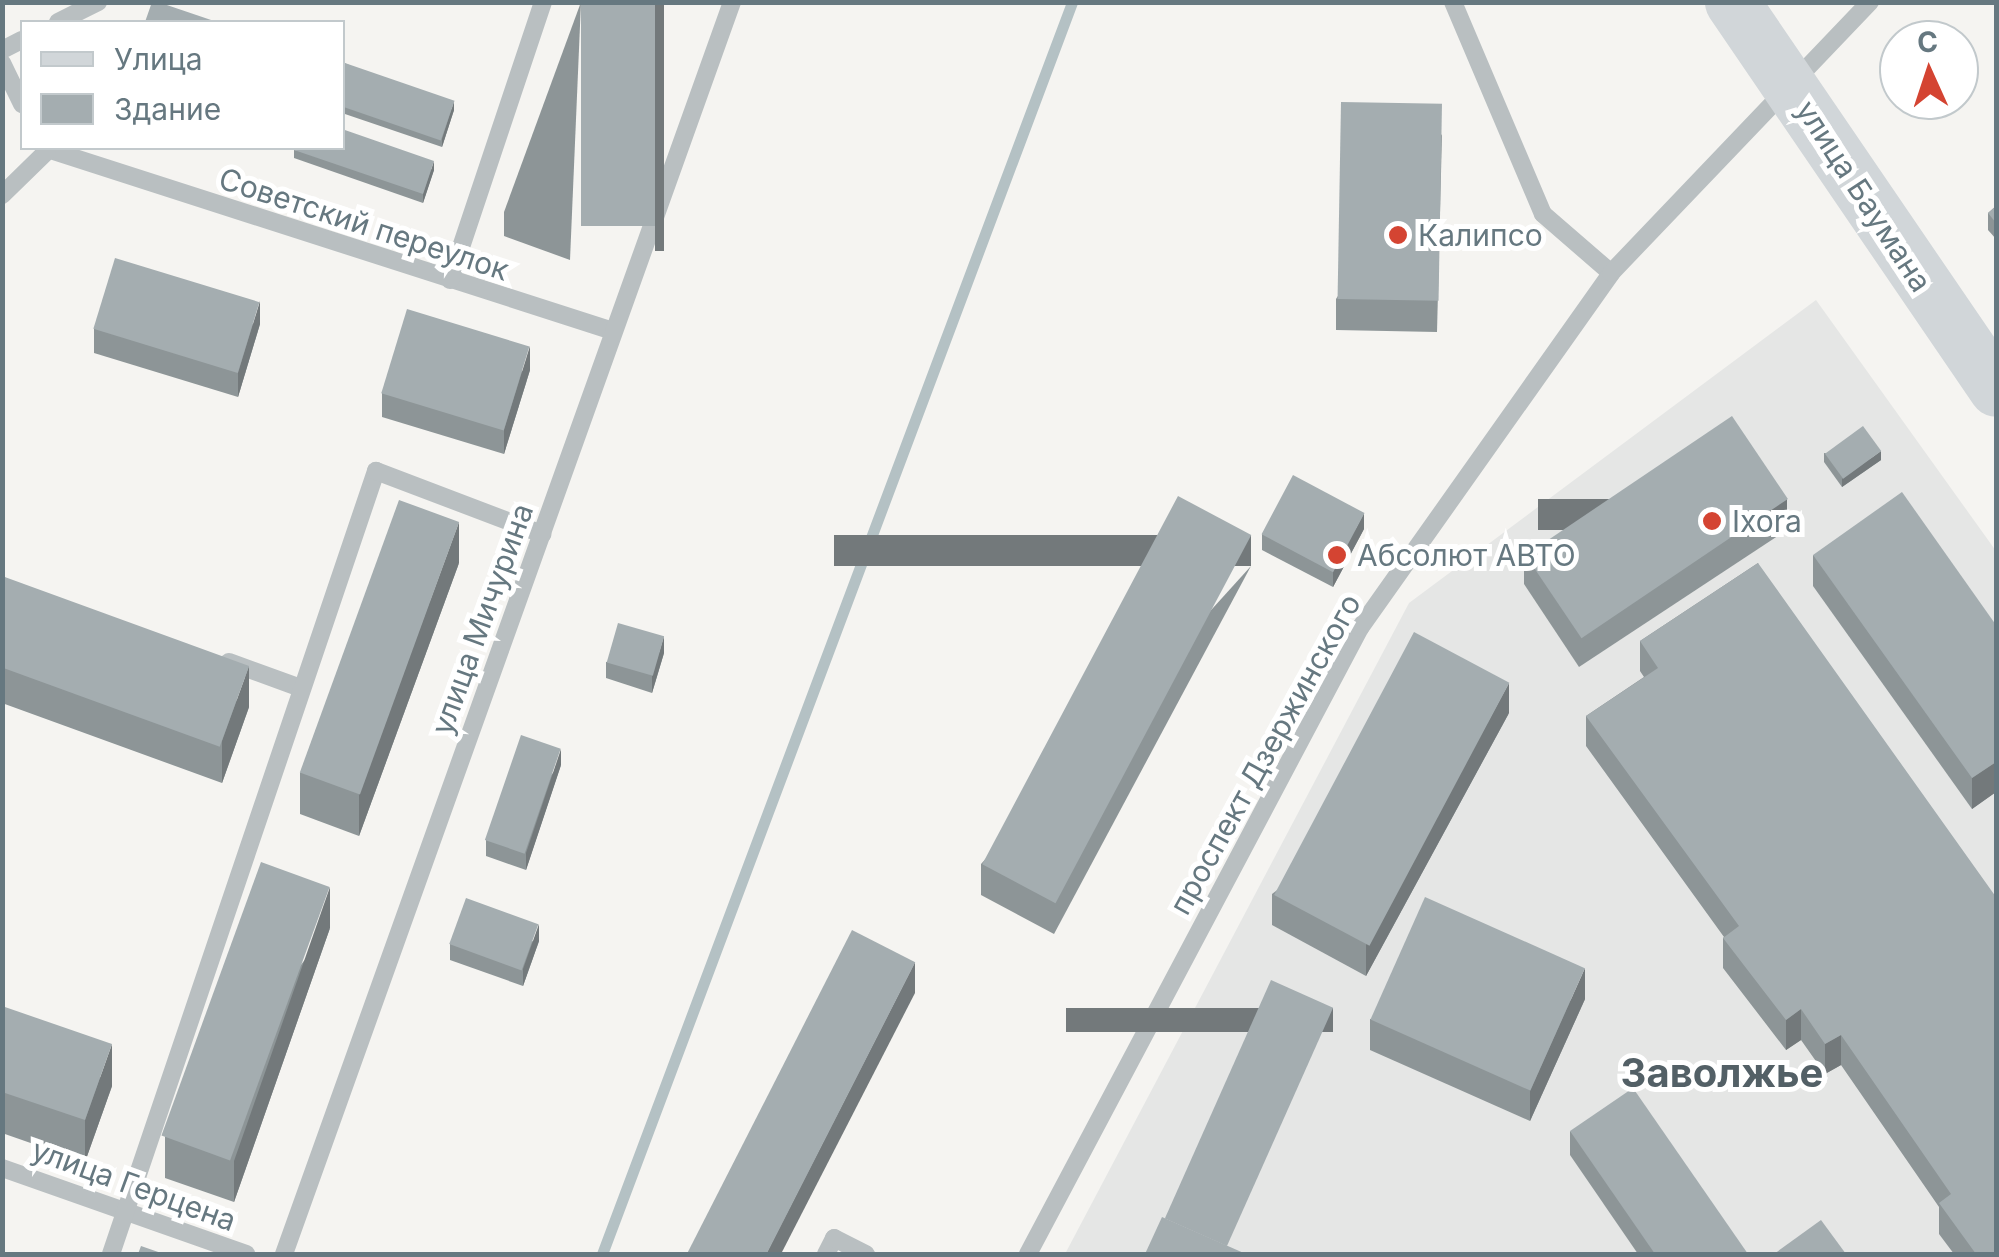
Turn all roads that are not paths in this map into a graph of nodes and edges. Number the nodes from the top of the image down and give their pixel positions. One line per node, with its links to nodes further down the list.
1 (98, 2): 7 (street)
2 (543, 2): 14 (street)
3 (732, 2): 15 (street, улица Мичурина)
4 (1453, 2): 13 (street)
5 (1732, 2): 9 (main road, улица Баумана)
6 (1870, 2): 9 (street, проспект Дзержинского)
7 (62, 20)
8 (2, 64): 10 (street)
9 (1788, 81): 13 (street, проспект Дзержинского); 16 (main road, улица Баумана)
10 (20, 100)
11 (45, 150): 12 (street); 14 (street, Советский переулок)
12 (2, 195)
13 (1611, 273): 27 (street, проспект Дзержинского)
14 (450, 280): 15 (street, Советский переулок)
15 (614, 332): 17 (street, улица Мичурина)
16 (1993, 376)
17 (542, 534): 19 (street); 24 (street, улица Мичурина)
18 (208, 655): 19 (street)
19 (301, 688): 21 (street)
20 (2, 1168): 21 (street, улица Герцена)
21 (126, 1210): 22 (street); 23 (street, улица Герцена)
22 (111, 1254)
23 (246, 1254)
24 (284, 1254)
25 (826, 1254): 26 (street)
26 (866, 1254)
27 (1028, 1254)

